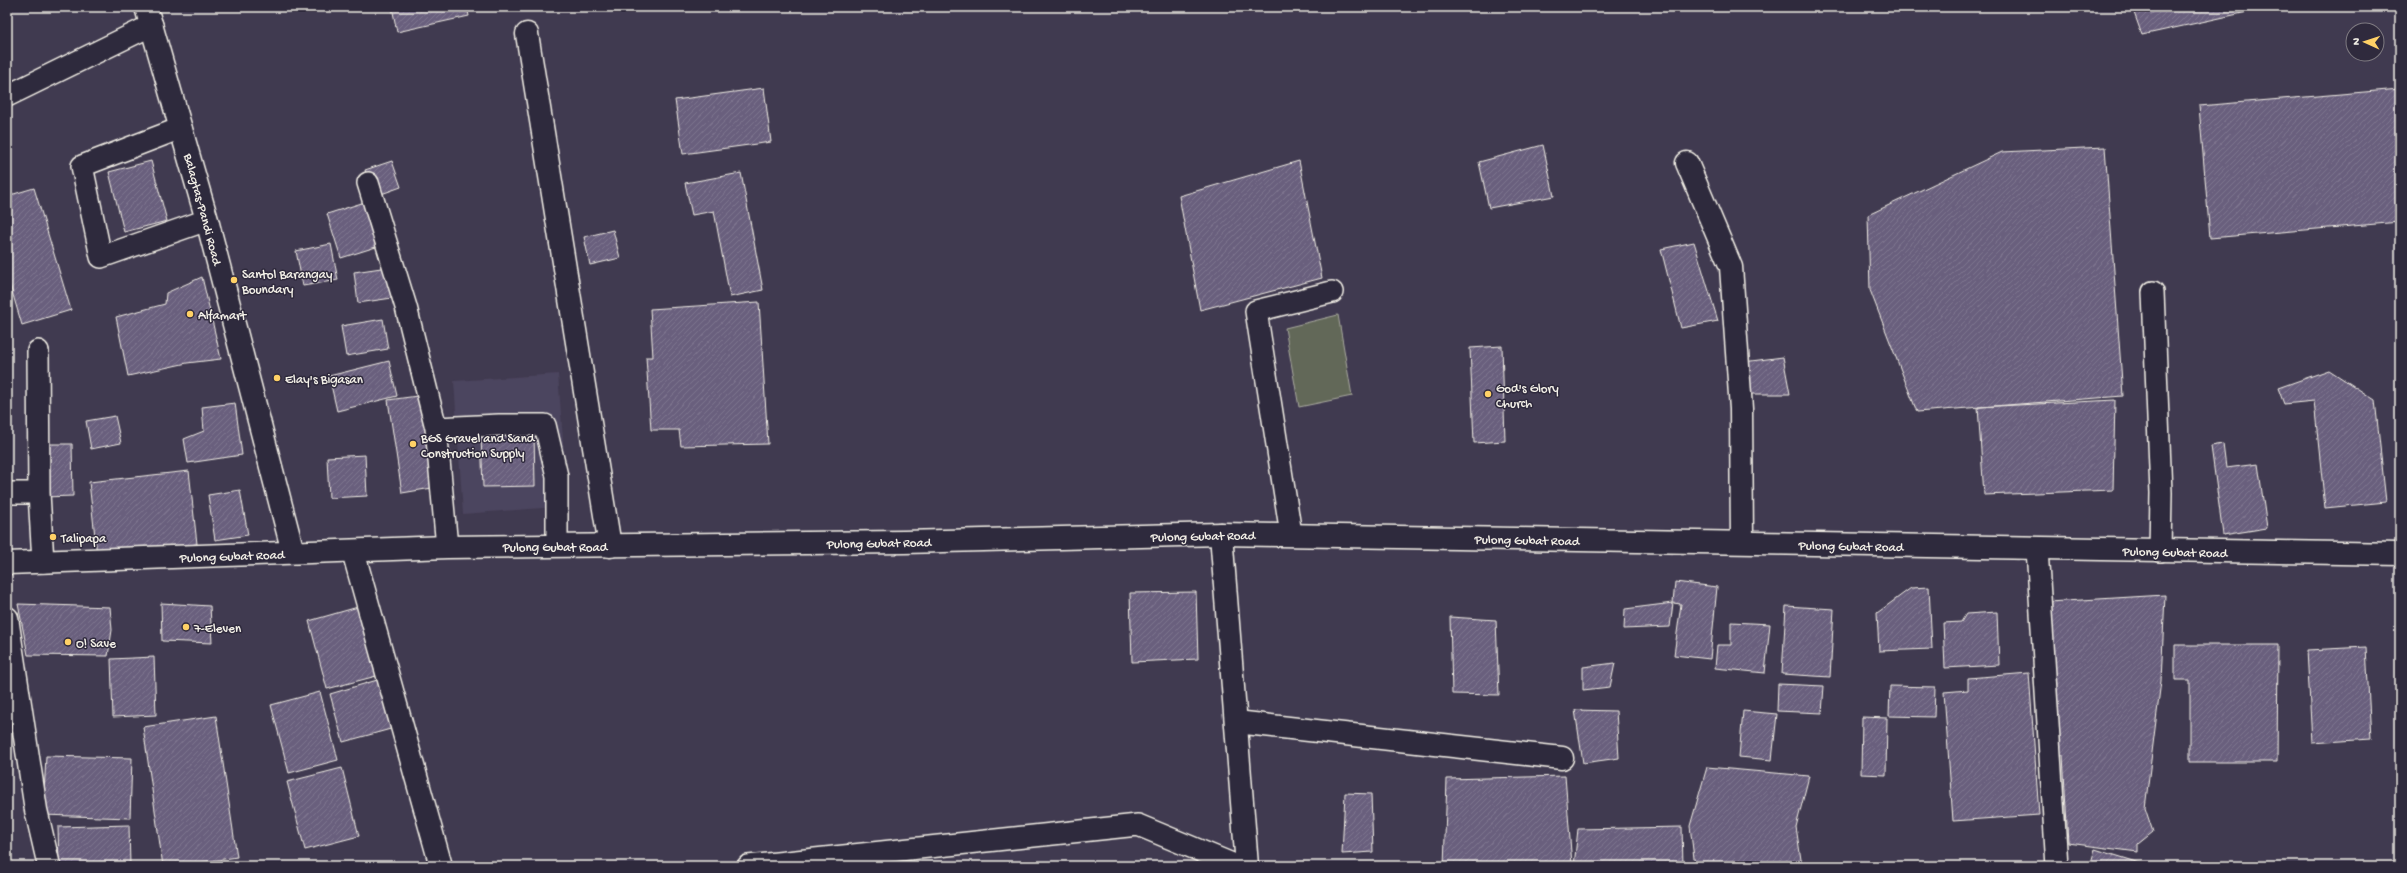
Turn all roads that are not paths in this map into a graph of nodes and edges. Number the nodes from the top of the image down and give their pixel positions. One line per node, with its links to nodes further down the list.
1 (149, 16): 3 (lane); 4 (main road, Balagtas-Pandi Road)
2 (527, 34): 18 (main road)
3 (7, 96)
4 (181, 128): 7 (main road, Balagtas-Pandi Road); 7 (lane)
5 (1687, 163): 16 (main road)
6 (368, 183): 11 (lane)
7 (207, 220): 23 (main road, Balagtas-Pandi Road)
8 (1332, 292): 15 (lane)
9 (2154, 292): 22 (lane)
10 (38, 350): 13 (lane)
11 (436, 428): 17 (lane); 19 (lane)
12 (7, 493): 13 (lane)
13 (39, 493): 25 (lane)
14 (1221, 534): 15 (main road, Pulong Gubat Road); 18 (main road, Pulong Gubat Road); 28 (main road)
15 (1291, 534): 16 (main road, Pulong Gubat Road)
16 (1742, 542): 20 (main road, Pulong Gubat Road)
17 (557, 545): 18 (main road, Pulong Gubat Road); 19 (main road, Pulong Gubat Road)
18 (610, 546)
19 (447, 547): 21 (main road, Pulong Gubat Road)
20 (2037, 549): 22 (main road, Pulong Gubat Road); 35 (lane)
21 (353, 551): 23 (main road, Pulong Gubat Road); 31 (main road)
22 (2160, 551): 24 (main road, Pulong Gubat Road)
23 (293, 552): 25 (main road, Pulong Gubat Road)
24 (2400, 554)
25 (43, 562): 26 (main road, Pulong Gubat Road)
26 (7, 563)
27 (7, 618): 30 (main road)
28 (1236, 722): 29 (main road); 34 (main road)
29 (1562, 758)
30 (49, 866)
31 (440, 866)
32 (748, 866): 33 (lane)
33 (1236, 866)
34 (1247, 866)
35 (2058, 866)

